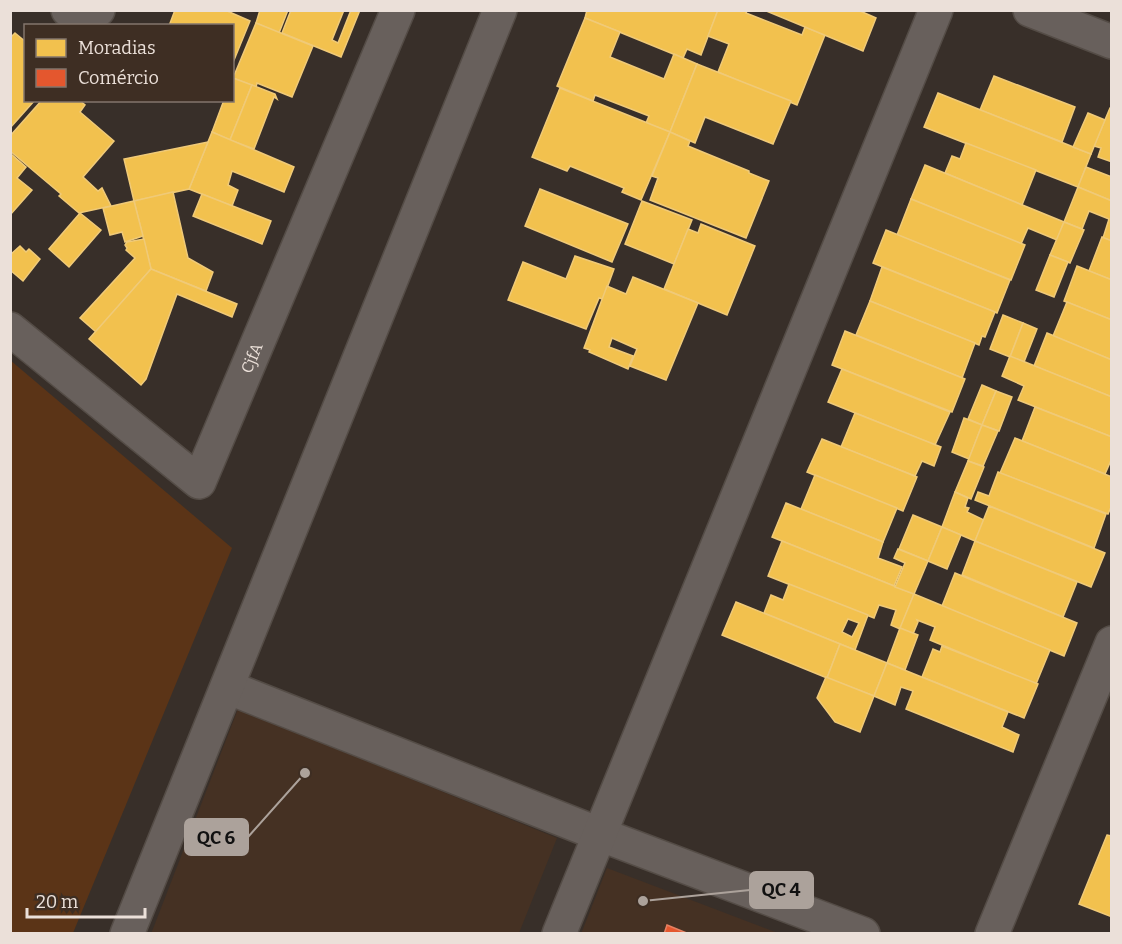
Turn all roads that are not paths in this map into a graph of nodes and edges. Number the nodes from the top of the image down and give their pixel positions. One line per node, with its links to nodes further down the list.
1 (68, 10): 2 (street)
2 (98, 10)
3 (398, 10): 8 (street, CjfA)
4 (500, 10): 10 (street)
5 (936, 10): 11 (street)
6 (1030, 10): 7 (street)
7 (1112, 42)
8 (10, 329)
9 (1112, 643): 15 (street)
10 (227, 687): 11 (street); 12 (street)
11 (599, 834): 13 (street); 14 (street)
12 (127, 933)
13 (559, 933)
14 (863, 933)
15 (992, 933)

